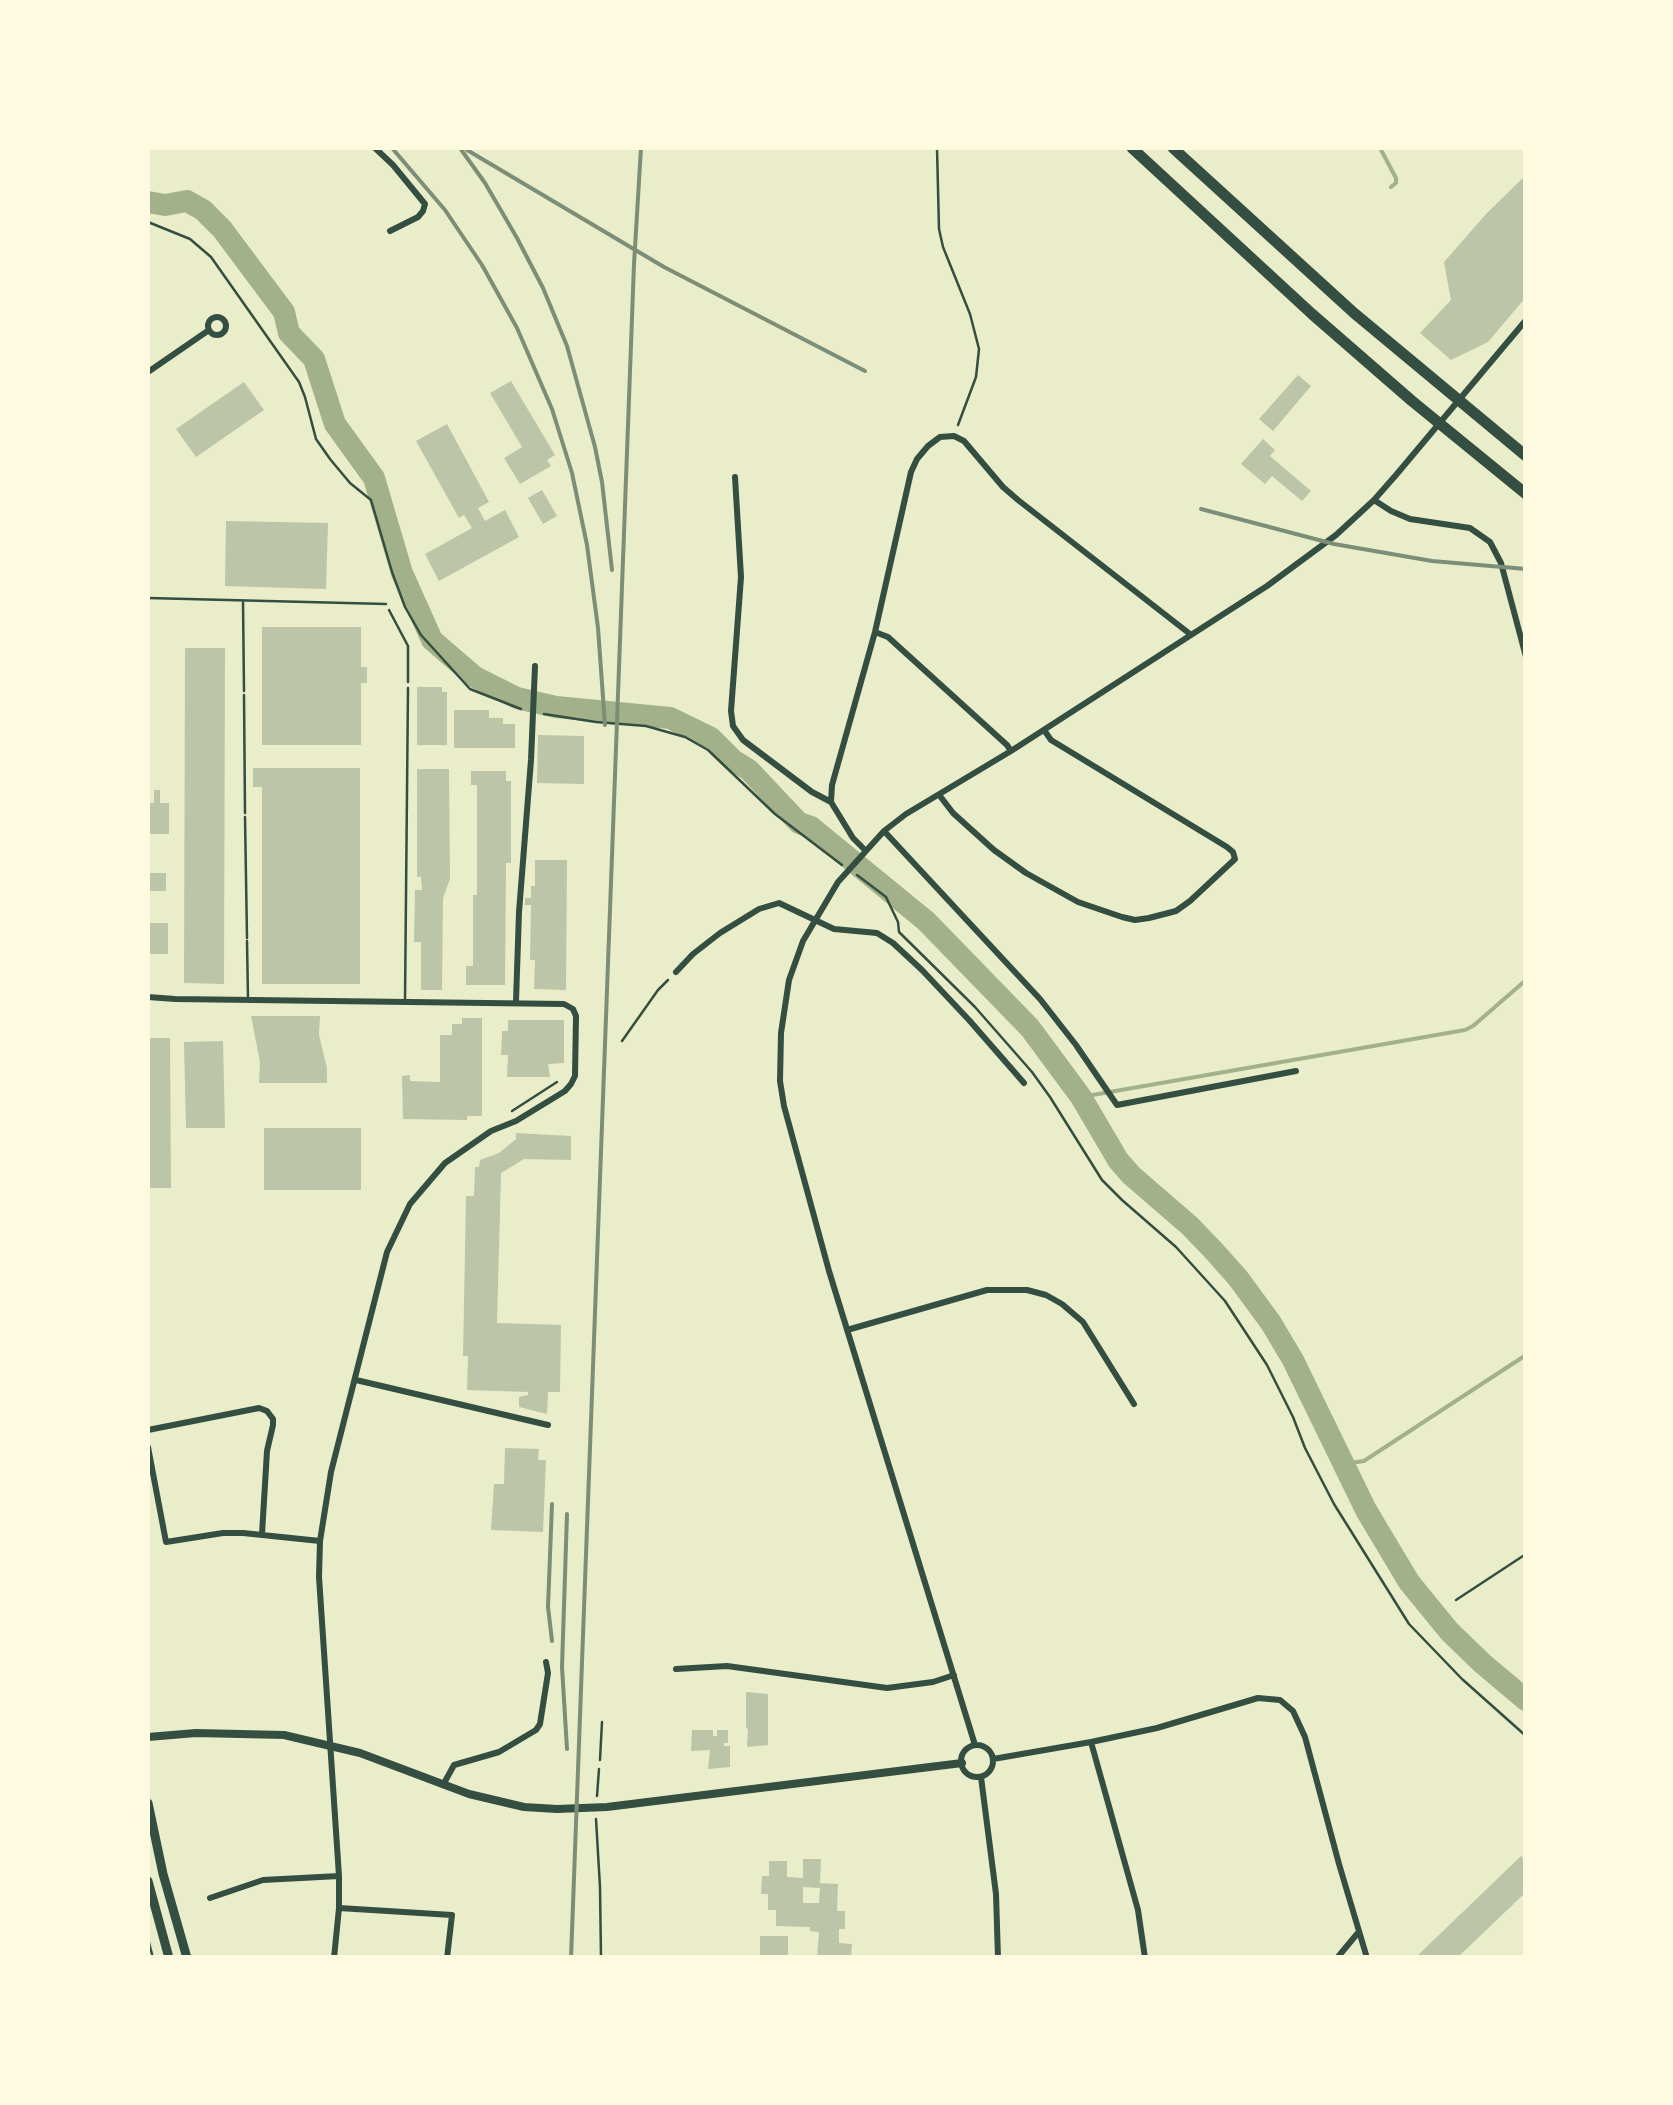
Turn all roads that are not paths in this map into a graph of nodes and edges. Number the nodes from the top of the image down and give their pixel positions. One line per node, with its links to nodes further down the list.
1 (375, 148): 4 (street)
2 (1132, 148): 10 (highway)
3 (1173, 148): 8 (highway)
4 (390, 232)
5 (1526, 320): 11 (street)
6 (209, 330): 7 (street)
7 (148, 372)
8 (1526, 456)
9 (735, 477): 23 (street)
10 (1526, 494)
11 (1374, 500): 16 (street); 17 (street)
12 (148, 598): 13 (lane)
13 (243, 600): 14 (lane); 29 (lane)
14 (386, 604)
15 (874, 632): 16 (street); 21 (street); 23 (street)
16 (1190, 634): 20 (street)
17 (1526, 657)
18 (534, 666): 31 (street)
19 (408, 688): 30 (lane)
20 (1044, 730): 21 (street); 22 (street)
21 (1011, 751): 22 (street)
22 (940, 796): 24 (street)
23 (831, 802): 25 (street)
24 (884, 831): 25 (street); 32 (street)
25 (863, 852): 26 (street)
26 (813, 920): 27 (street); 33 (street); 34 (street)
27 (676, 972)
28 (148, 997): 29 (street)
29 (248, 999): 30 (street)
30 (405, 1001): 31 (street)
31 (516, 1002): 35 (street)
32 (1296, 1071)
33 (1024, 1084)
34 (847, 1330): 36 (street); 44 (street)
35 (356, 1380): 37 (street); 41 (street)
36 (1134, 1404)
37 (548, 1425)
38 (148, 1430): 40 (street)
39 (148, 1448): 40 (street)
40 (262, 1534): 41 (street)
41 (320, 1541): 48 (street)
42 (546, 1662): 54 (street)
43 (676, 1669): 44 (street)
44 (954, 1675): 49 (street)
45 (602, 1722): 51 (lane)
46 (148, 1736): 48 (street)
47 (1091, 1742): 50 (street); 60 (street); 66 (street)
48 (330, 1744): 54 (street); 56 (street)
49 (975, 1745): 50 (street); 52 (street)
50 (993, 1758): 53 (street)
51 (600, 1760)
52 (962, 1764): 53 (street); 54 (street)
53 (980, 1777): 65 (street)
54 (442, 1785)
55 (148, 1803): 62 (main road)
56 (339, 1876): 58 (street); 59 (street)
57 (148, 1881): 61 (main road)
58 (210, 1898)
59 (339, 1908): 63 (street); 64 (street)
60 (1358, 1933): 67 (street); 68 (street)
61 (169, 1958)
62 (187, 1958)
63 (334, 1958)
64 (448, 1958)
65 (998, 1958)
66 (1145, 1958)
67 (1337, 1958)
68 (1367, 1958)

